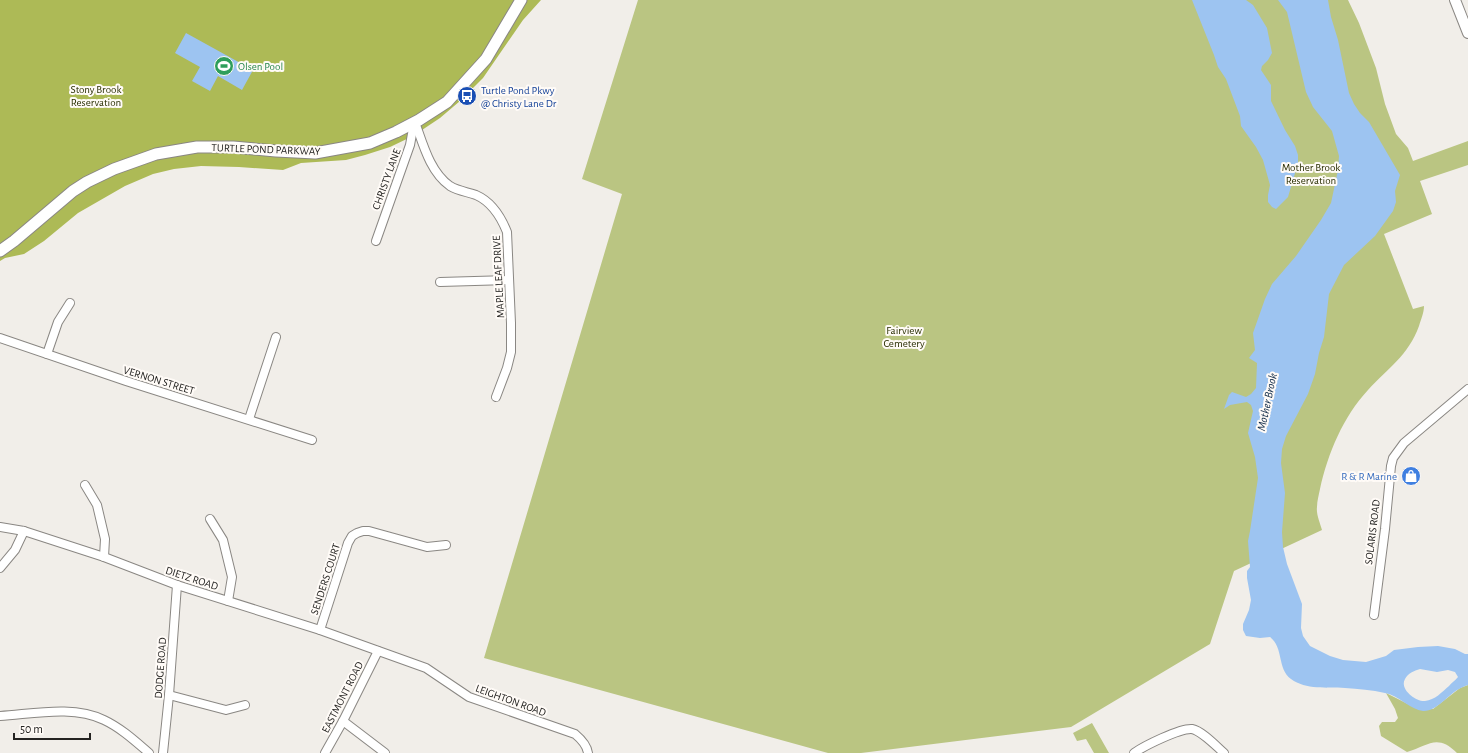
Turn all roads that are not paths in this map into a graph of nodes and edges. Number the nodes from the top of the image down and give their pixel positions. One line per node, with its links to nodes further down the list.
1 (521, 0): 4 (main road, TURTLE POND PARKWAY)
2 (1456, 0): 3 (street)
3 (1468, 33)
4 (415, 122): 5 (street, CHRISTY LANE); 6 (main road, TURTLE POND PARKWAY); 7 (street, MAPLE LEAF DRIVE)
5 (376, 241)
6 (0, 252)
7 (509, 280): 8 (street); 14 (street, MAPLE LEAF DRIVE)
8 (440, 282)
9 (70, 303): 12 (street)
10 (276, 337): 15 (street)
11 (0, 338): 12 (street, VERNON STREET)
12 (47, 354): 15 (street, VERNON STREET)
13 (1468, 389): 26 (street, SOLARIS ROAD)
14 (496, 397)
15 (249, 419): 16 (street, VERNON STREET)
16 (312, 440)
17 (85, 486): 22 (street)
18 (210, 519): 25 (street)
19 (0, 527): 20 (street, DIETZ ROAD)
20 (24, 531): 22 (street, DIETZ ROAD); 23 (street)
21 (446, 545): 27 (street, SENDERS COURT)
22 (104, 557): 24 (street, DIETZ ROAD)
23 (0, 568)
24 (176, 585): 25 (street, DIETZ ROAD); 29 (street, DODGE ROAD)
25 (228, 601): 27 (street, DIETZ ROAD)
26 (1374, 615)
27 (320, 630): 28 (street, DIETZ ROAD)
28 (378, 650): 32 (street, EASTMONT ROAD); 37 (street, LEIGHTON ROAD)
29 (170, 695): 30 (street); 34 (street, DODGE ROAD)
30 (245, 705)
31 (0, 716): 33 (street)
32 (343, 721): 35 (street, EASTMONT ROAD); 36 (street)
33 (149, 753)
34 (163, 753)
35 (325, 753)
36 (385, 753)
37 (588, 753)
38 (1134, 753): 39 (street)
39 (1224, 753)

